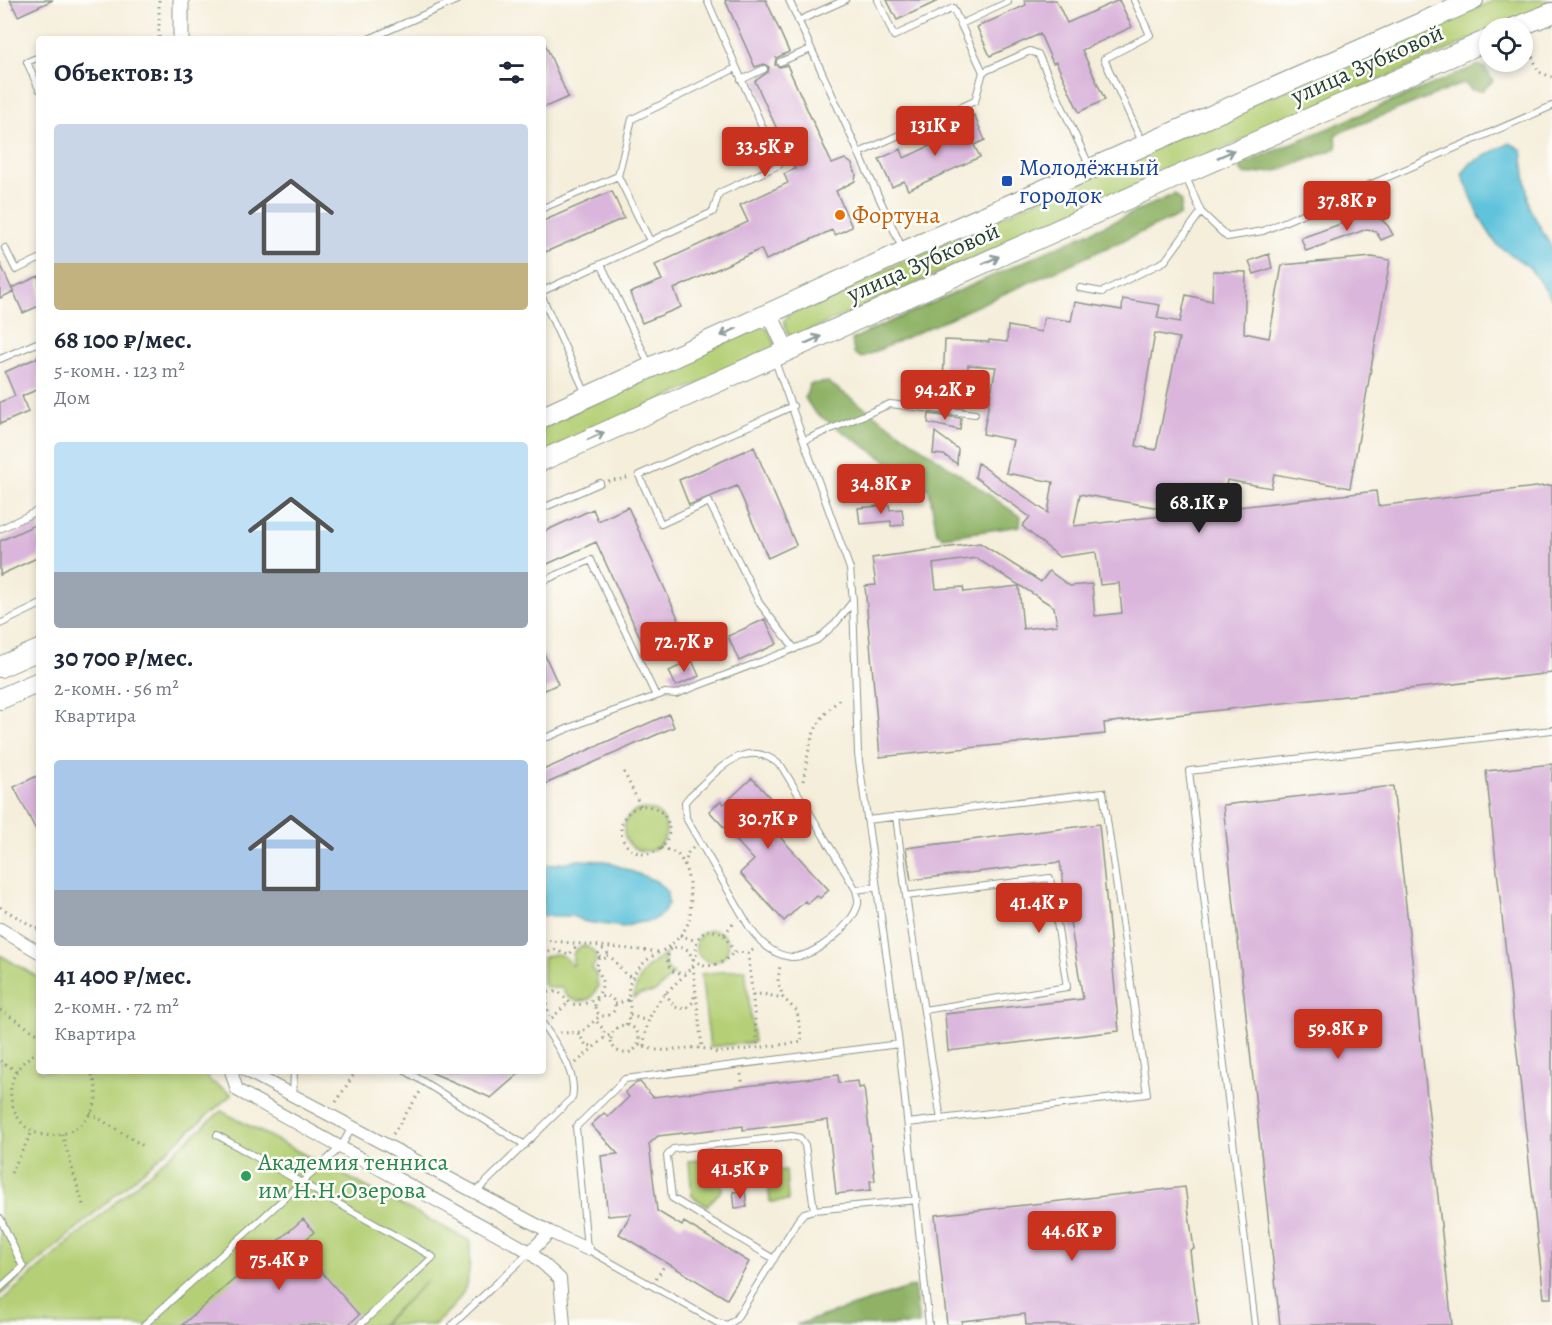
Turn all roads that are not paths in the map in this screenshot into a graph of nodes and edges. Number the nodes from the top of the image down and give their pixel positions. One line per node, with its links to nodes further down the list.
1 (181, 0): 14 (street)
2 (457, 0): 15 (lane)
3 (707, 0): 20 (lane)
4 (789, 0): 12 (lane)
5 (845, 0): 12 (lane)
6 (878, 0): 13 (lane)
7 (1007, 0): 13 (lane)
8 (1134, 0): 26 (lane)
9 (1473, 0): 26 (main road, улица Зубковой)
10 (1552, 13): 11 (main road)
11 (1533, 20)
12 (798, 21): 17 (lane)
13 (961, 24): 22 (lane)
14 (181, 36)
15 (376, 36)
16 (1479, 44): 29 (main road, улица Зубковой, one-way to 16)
17 (811, 48): 19 (lane); 27 (lane)
18 (36, 58): 24 (lane)
19 (780, 62)
20 (736, 68): 23 (lane); 30 (lane)
21 (764, 69): 23 (lane)
22 (983, 72): 27 (lane); 28 (lane)
23 (741, 80): 33 (lane)
24 (36, 82)
25 (1552, 106): 32 (lane)
26 (1143, 144): 28 (main road, улица Зубковой)
27 (859, 153): 35 (lane)
28 (1090, 168): 35 (main road, улица Зубковой)
29 (1185, 172): 32 (lane); 43 (main road, улица Зубковой, one-way to 29)
30 (618, 176): 31 (lane); 33 (lane)
31 (546, 207)
32 (1201, 212): 38 (lane)
33 (650, 241): 37 (lane)
34 (5, 248): 36 (lane)
35 (903, 252): 41 (main road, улица Зубковой)
36 (36, 260)
37 (601, 264): 39 (lane); 45 (lane)
38 (1080, 288)
39 (546, 290)
40 (546, 306): 46 (lane)
41 (770, 314): 43 (street); 45 (main road, улица Зубковой, one-way to 45)
42 (36, 343): 44 (lane)
43 (780, 354): 47 (lane); 51 (main road, улица Зубковой, one-way to 43)
44 (0, 359)
45 (651, 368): 46 (main road, улица Зубковой)
46 (588, 397): 49 (main road, улица Зубковой)
47 (793, 406): 50 (lane); 60 (lane)
48 (975, 414): 50 (lane)
49 (546, 416)
50 (805, 440): 57 (lane)
51 (546, 459)
52 (600, 483): 53 (lane)
53 (546, 507)
54 (36, 511): 55 (lane)
55 (0, 529)
56 (546, 580): 64 (lane)
57 (853, 601): 60 (lane); 69 (lane)
58 (36, 606): 59 (lane)
59 (0, 624)
60 (795, 649): 64 (lane)
61 (36, 651): 62 (main road)
62 (0, 667)
63 (36, 683): 65 (main road)
64 (656, 696): 67 (lane)
65 (0, 699)
66 (1552, 730): 104 (lane)
67 (546, 737)
68 (896, 816): 69 (lane); 72 (lane); 83 (lane)
69 (867, 820): 70 (lane)
70 (877, 887): 71 (lane); 77 (lane)
71 (856, 890): 71 (lane)
72 (906, 896): 75 (lane); 75 (lane)
73 (0, 929): 74 (street)
74 (36, 950)
75 (924, 1010): 83 (lane)
76 (546, 1029): 87 (lane)
77 (899, 1044): 84 (lane); 95 (lane)
78 (232, 1074): 88 (street)
79 (253, 1074): 82 (street)
80 (294, 1074): 82 (lane)
81 (411, 1074): 87 (lane)
82 (293, 1095): 85 (street)
83 (941, 1120): 84 (lane)
84 (908, 1123): 91 (lane)
85 (352, 1127): 88 (lane); 90 (street)
86 (217, 1135): 89 (lane)
87 (525, 1145): 90 (lane)
88 (341, 1147): 89 (lane); 96 (street)
89 (302, 1182): 99 (lane); 100 (lane)
90 (475, 1192): 94 (street)
91 (917, 1200): 92 (lane); 103 (lane)
92 (814, 1210): 97 (lane); 97 (lane)
93 (0, 1218): 98 (lane)
94 (550, 1232): 95 (street); 96 (street)
95 (587, 1249): 97 (lane)
96 (530, 1252): 101 (lane); 102 (street)
97 (774, 1259)
98 (0, 1288)
99 (144, 1325)
100 (360, 1325)
101 (452, 1325)
102 (564, 1325)
103 (929, 1325)
104 (1255, 1325)

